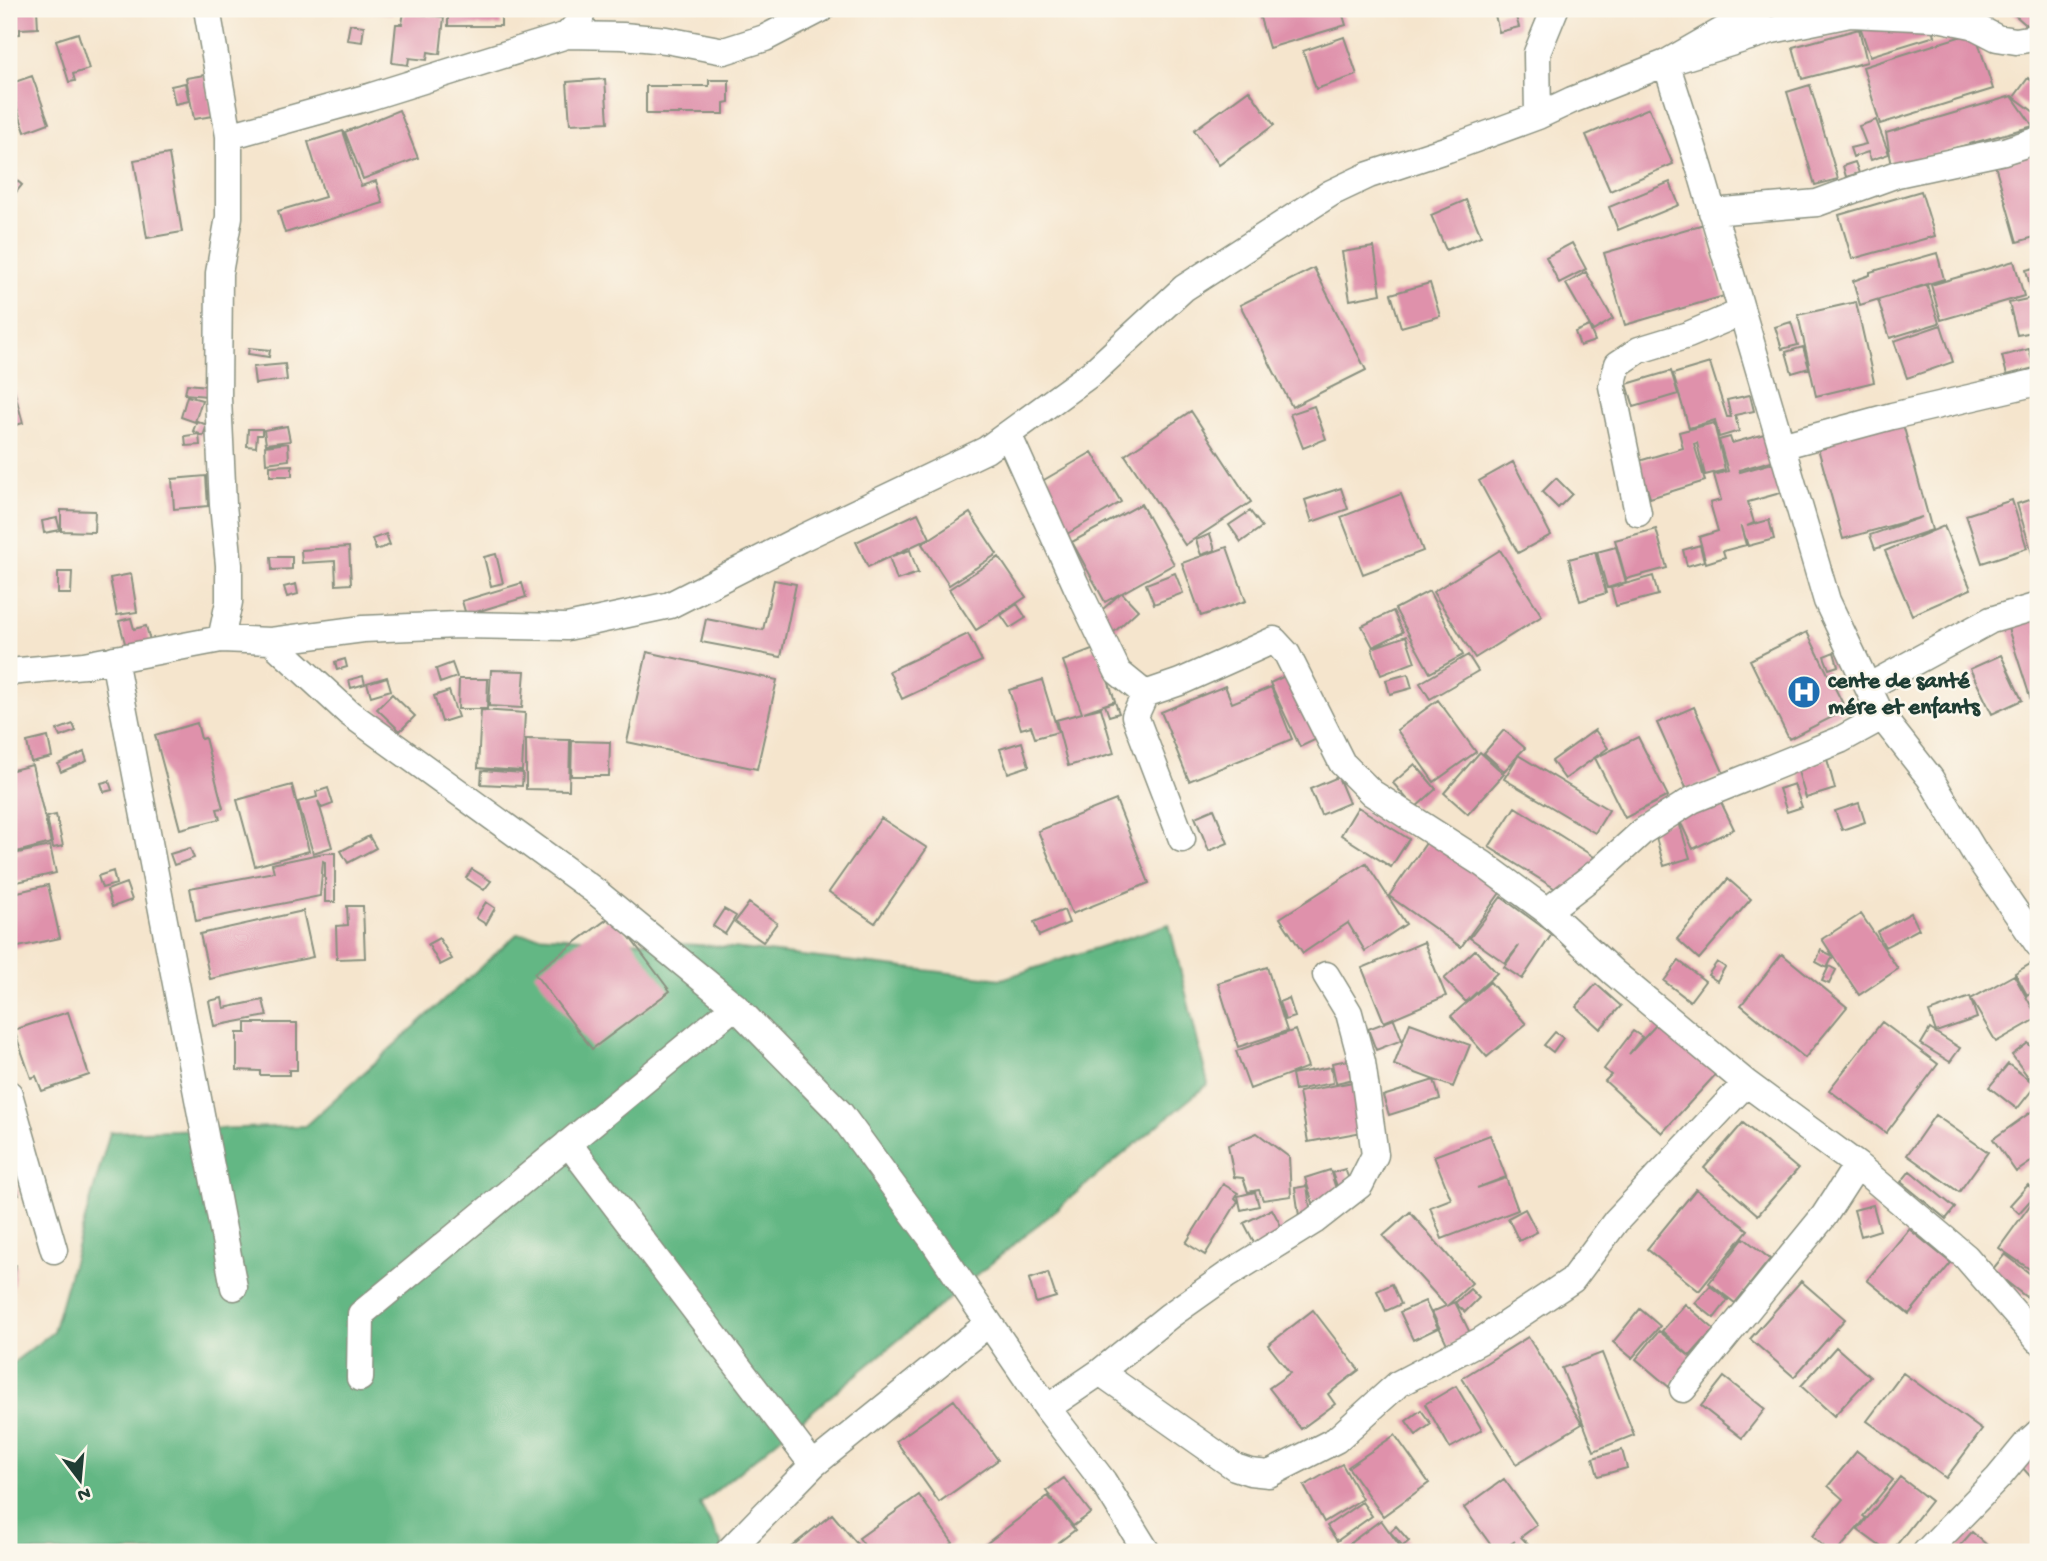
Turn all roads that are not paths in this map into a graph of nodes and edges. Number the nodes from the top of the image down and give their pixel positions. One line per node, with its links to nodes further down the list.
1 (207, 9): 10 (street)
2 (583, 9): 6 (street)
3 (821, 9): 6 (street)
4 (1555, 9): 9 (street)
5 (1760, 9): 8 (street)
6 (567, 36): 10 (street)
7 (2037, 44): 8 (street)
8 (1666, 63): 9 (street); 12 (street)
9 (1538, 116): 15 (street)
10 (229, 136): 19 (street)
11 (2038, 140): 12 (street)
12 (1712, 212): 13 (street)
13 (1742, 312): 16 (street); 17 (street)
14 (2038, 382): 16 (street)
15 (1008, 434): 20 (street); 24 (street)
16 (1781, 446): 23 (street)
17 (1638, 513)
18 (2038, 606): 23 (street)
19 (221, 639): 20 (street); 21 (street)
20 (271, 640): 30 (street)
21 (114, 659): 22 (street); 36 (street)
22 (9, 672)
23 (1868, 687): 25 (street)
24 (1145, 694): 26 (street); 27 (street)
25 (1882, 717): 27 (street); 28 (street)
26 (1182, 839)
27 (1547, 911): 31 (street)
28 (2038, 944)
29 (1326, 975): 39 (street)
30 (735, 1006): 33 (street); 37 (street)
31 (1746, 1083): 34 (street); 39 (street)
32 (9, 1094): 35 (street)
33 (568, 1143): 40 (street); 44 (street)
34 (1857, 1165): 38 (street); 41 (street)
35 (54, 1250)
36 (234, 1287)
37 (989, 1323): 42 (street); 44 (street)
38 (2038, 1340)
39 (1100, 1372): 42 (street)
40 (360, 1378)
41 (1683, 1389)
42 (1047, 1408): 46 (street)
43 (2038, 1433): 47 (street)
44 (813, 1465): 45 (street)
45 (728, 1552)
46 (1147, 1552)
47 (1926, 1552)

